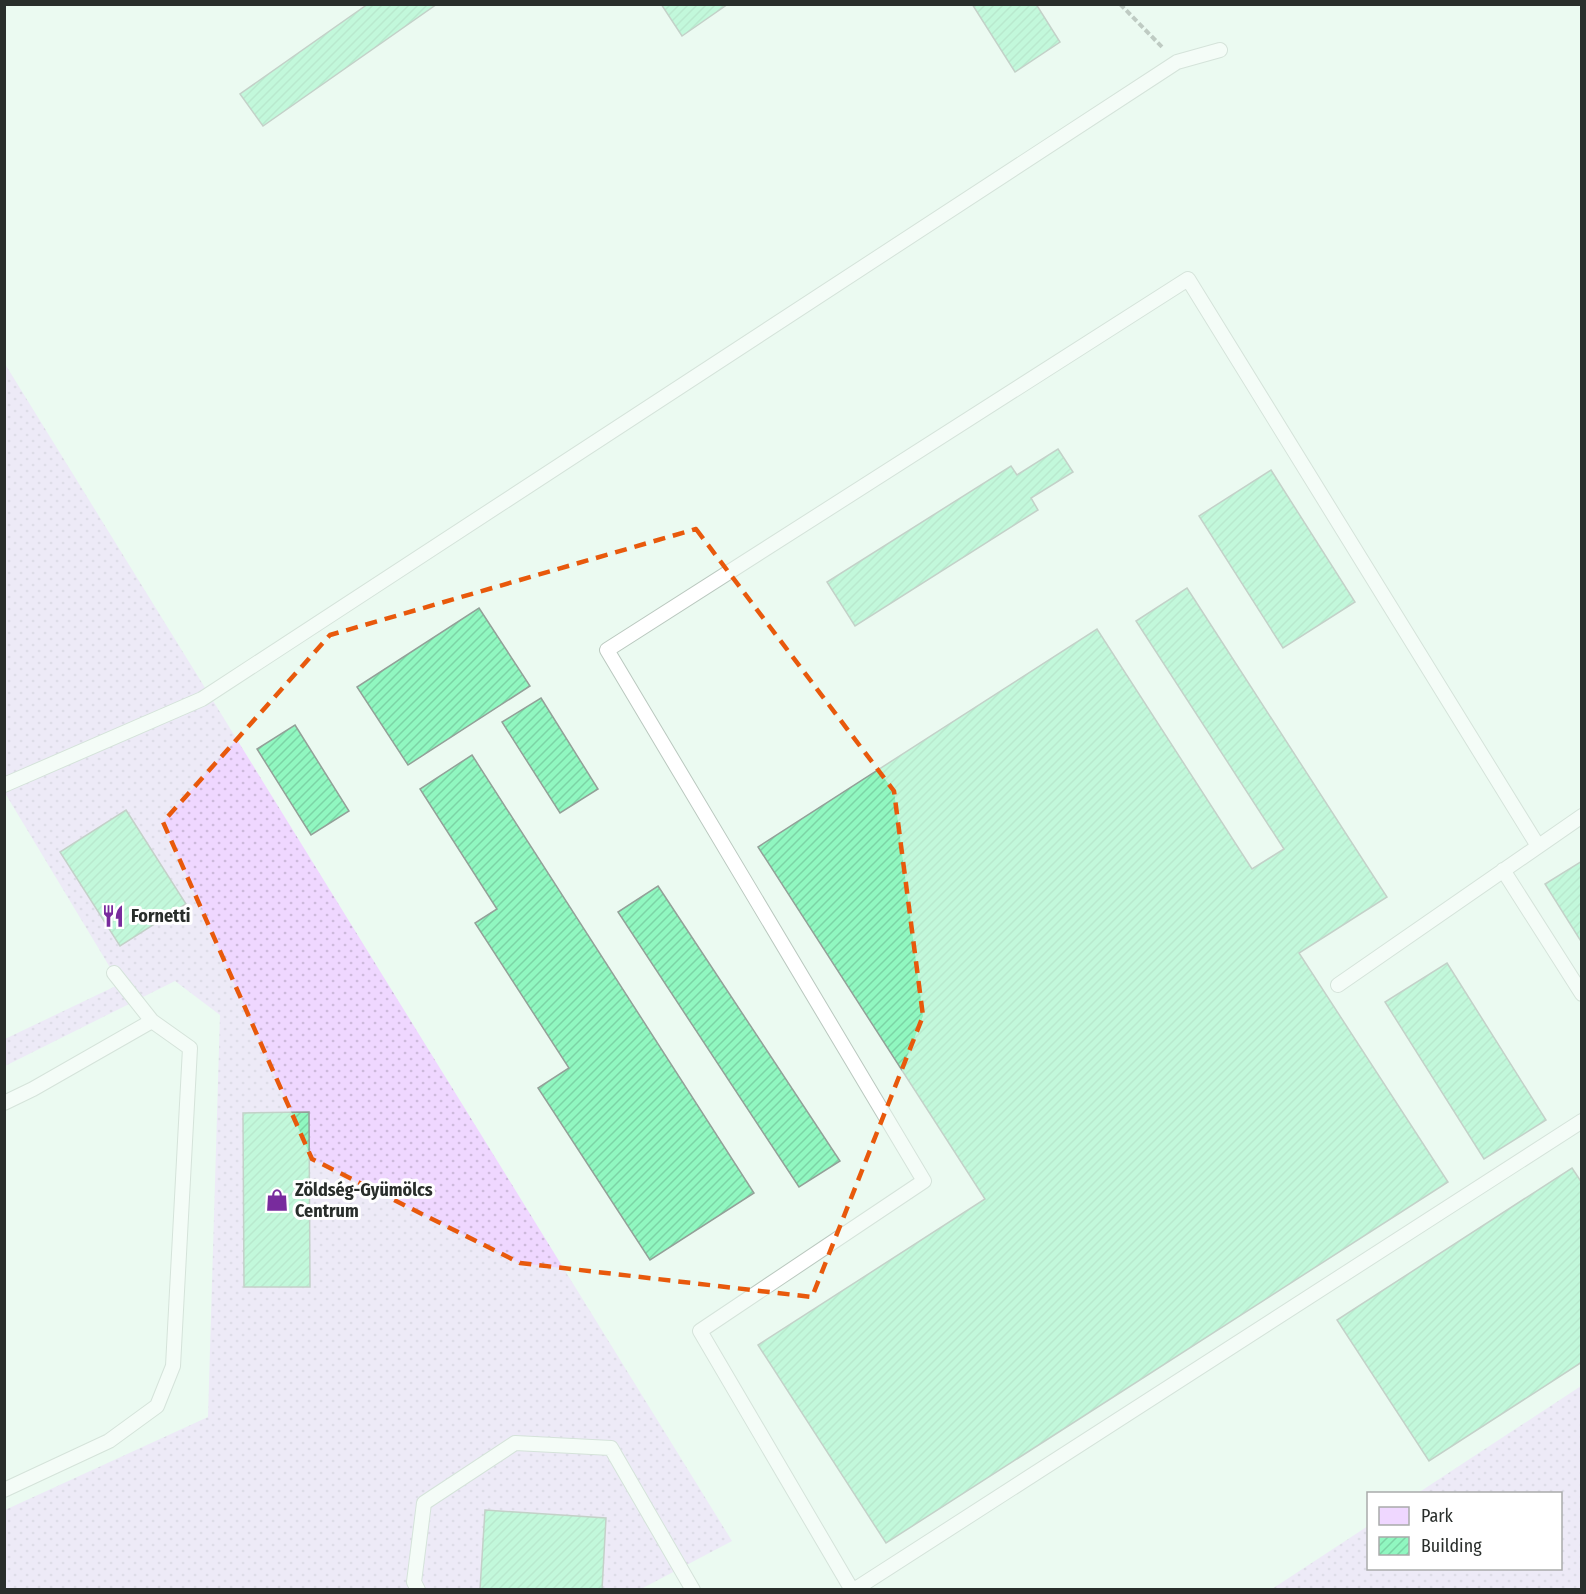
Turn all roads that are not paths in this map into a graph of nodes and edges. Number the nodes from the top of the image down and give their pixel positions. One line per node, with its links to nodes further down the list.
1 (1220, 50): 2 (lane)
2 (4, 785)
3 (1581, 816): 4 (lane)
4 (1538, 846): 5 (lane); 15 (lane)
5 (1503, 870): 7 (lane); 8 (lane)
6 (114, 973): 9 (lane)
7 (1338, 985)
8 (1581, 994)
9 (152, 1021): 10 (lane); 12 (lane)
10 (4, 1103)
11 (1581, 1121): 15 (lane)
12 (4, 1490)
13 (418, 1590): 14 (lane)
14 (693, 1590)
15 (853, 1590)

